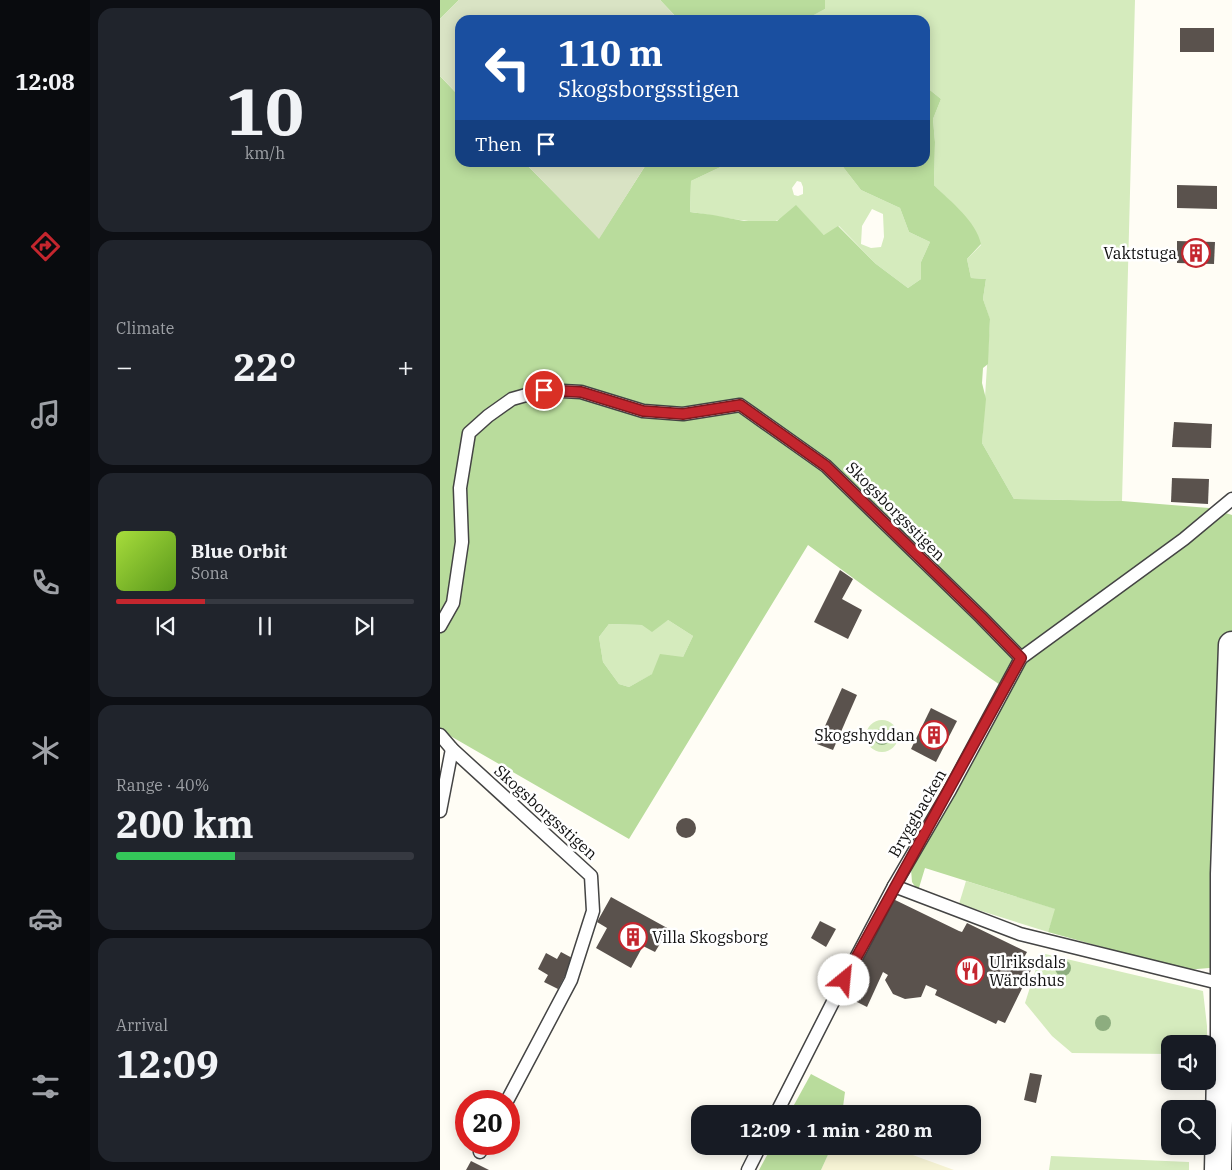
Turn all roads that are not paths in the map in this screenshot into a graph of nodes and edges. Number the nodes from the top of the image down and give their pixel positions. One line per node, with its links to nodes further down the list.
1 (1232, 499): 4 (lane, Bryggbacken)
2 (440, 626): 4 (lane, Skogsborgsstigen)
3 (1232, 645): 9 (street)
4 (1021, 658): 8 (lane, Bryggbacken)
5 (440, 736): 6 (lane, Skogsborgsstigen)
6 (452, 749): 7 (lane); 11 (lane, Skogsborgsstigen)
7 (440, 811)
8 (894, 886): 9 (lane); 12 (lane, Bryggbacken)
9 (1228, 985): 10 (street)
10 (1228, 1040): 15 (street)
11 (513, 1090)
12 (780, 1105)
13 (756, 1155): 14 (lane)
14 (748, 1170)
15 (1218, 1170)

